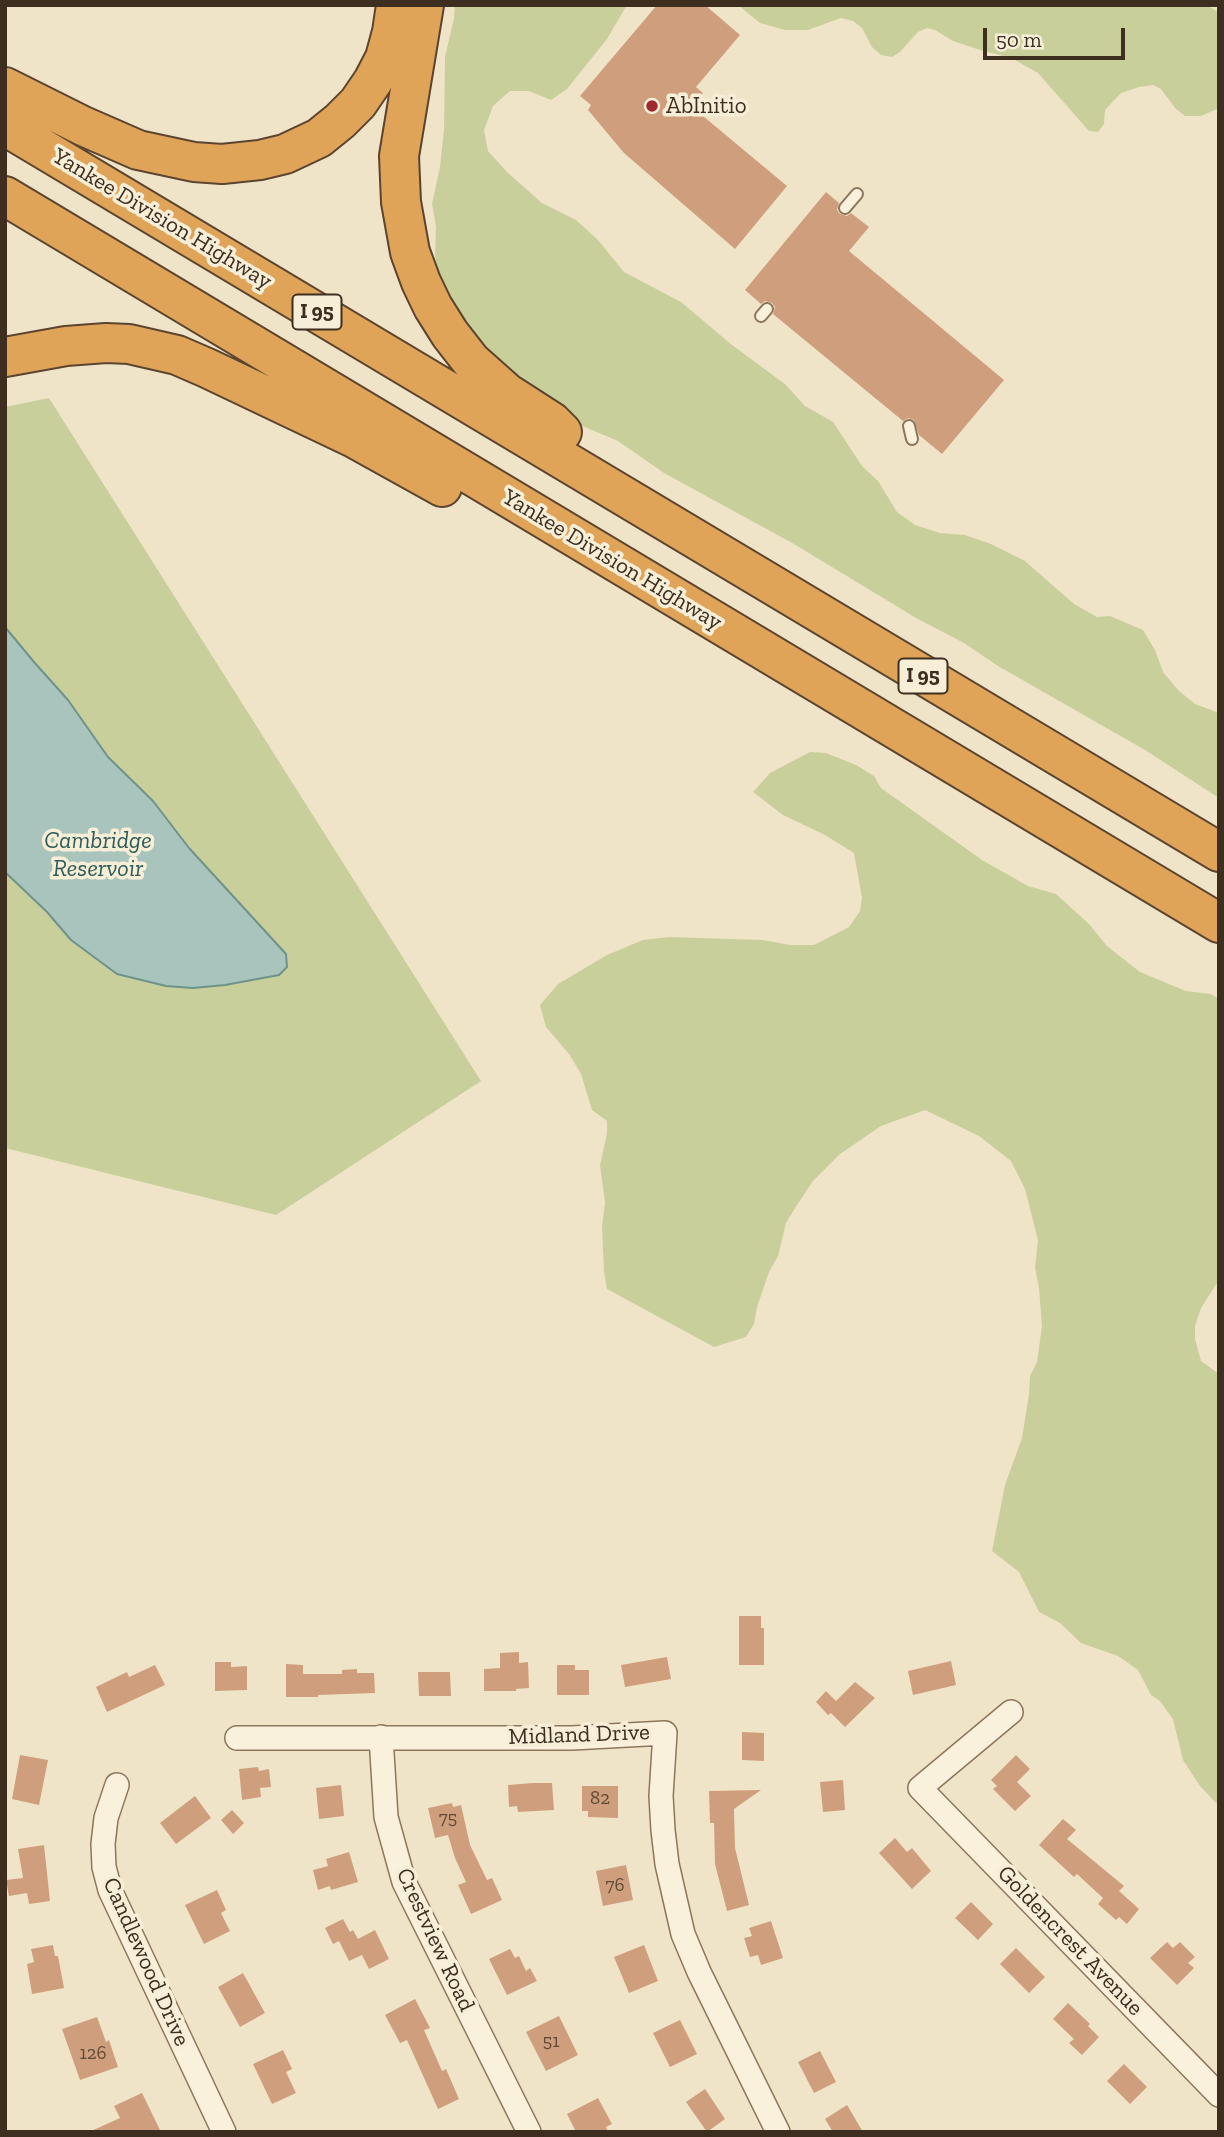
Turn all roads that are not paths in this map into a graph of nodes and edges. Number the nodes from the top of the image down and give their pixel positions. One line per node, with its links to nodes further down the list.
1 (396, 5): 3 (highway)
2 (424, 5): 11 (highway)
3 (5, 87)
4 (5, 126): 11 (highway, Yankee Division Highway / I 95)
5 (857, 194): 7 (lane)
6 (5, 196): 12 (highway, Yankee Division Highway / I 95)
7 (845, 208)
8 (5, 358): 12 (highway)
9 (909, 426): 10 (lane)
10 (912, 439)
11 (628, 498): 13 (highway, Yankee Division Highway / I 95)
12 (533, 512): 14 (highway, Yankee Division Highway / I 95)
13 (1219, 852)
14 (1219, 923)
15 (1011, 1712): 19 (street, Goldencrest Avenue)
16 (381, 1737): 17 (street, Midland Drive); 21 (street, Crestview Road); 22 (street, Midland Drive)
17 (237, 1738)
18 (117, 1785): 20 (street, Candlewood Drive)
19 (1219, 2095)
20 (223, 2132)
21 (529, 2132)
22 (778, 2132)

